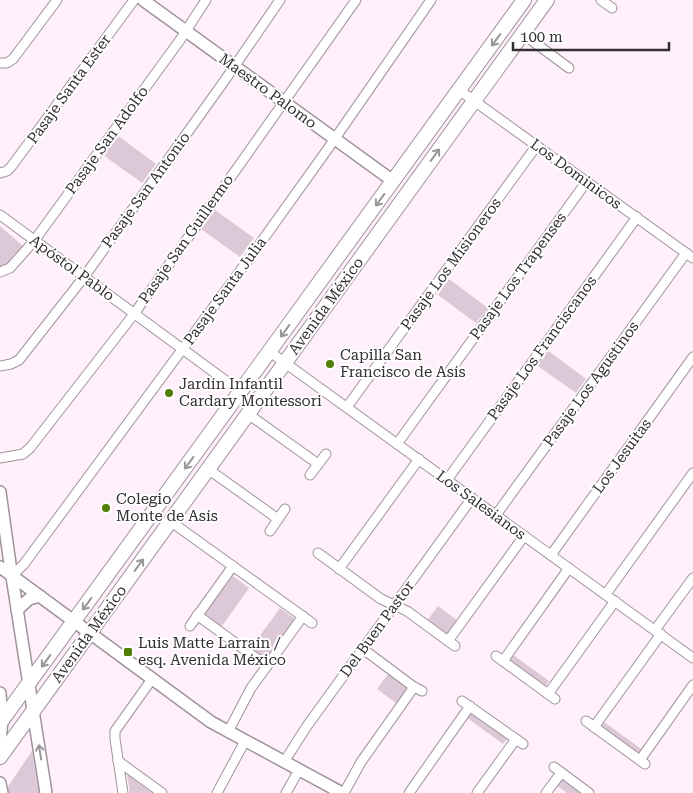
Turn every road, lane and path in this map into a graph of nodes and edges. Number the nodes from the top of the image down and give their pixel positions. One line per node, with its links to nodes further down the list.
1 (57, 0): 14 (street)
2 (134, 0): 22 (street, Pasaje Santa Ester)
3 (143, 0): 12 (street, Maestro Palomo)
4 (206, 0): 12 (street, Pasaje San Adolfo)
5 (280, 0): 15 (street, Pasaje San Antonio)
6 (356, 0): 19 (street, Pasaje San Guillermo)
7 (431, 0): 20 (street, Pasaje Santa Julia)
8 (524, 0): 17 (main road, Avenida México, one-way to 17)
9 (547, 0): 13 (main road, Avenida México)
10 (601, 0): 11 (street)
11 (612, 8)
12 (186, 31): 15 (street, Maestro Palomo); 27 (street, Pasaje San Adolfo)
13 (522, 34): 16 (street); 18 (main road, Avenida México)
14 (0, 63)
15 (234, 66): 19 (street, Maestro Palomo); 30 (street, Pasaje San Antonio)
16 (569, 68)
17 (459, 90): 18 (street, Los Dominicos); 23 (main road, Avenida México)
18 (475, 101): 21 (street, Los Dominicos); 35 (main road, Avenida México, one-way to 18)
19 (283, 102): 20 (street, Maestro Palomo); 31 (street, Pasaje San Guillermo)
20 (334, 139): 23 (street, Maestro Palomo); 32 (street, Pasaje Santa Julia)
21 (537, 145): 24 (street, Los Dominicos); 38 (street, Pasaje Los Misioneros)
22 (0, 173)
23 (393, 181): 33 (main road, Avenida México, one-way to 33)
24 (587, 181): 26 (street, Los Dominicos); 40 (street, Pasaje Los Trapenses)
25 (0, 215): 27 (street, Apóstol Pablo)
26 (637, 217): 28 (street, Los Dominicos); 48 (street, Pasaje Los Franciscanos)
27 (34, 241): 29 (street, Pasaje San Adolfo); 30 (street, Apóstol Pablo)
28 (689, 255): 52 (street, Pasaje Los Agustinos)
29 (0, 272)
30 (84, 277): 31 (street, Apóstol Pablo); 36 (street, Pasaje San Antonio)
31 (134, 314): 32 (street, Apóstol Pablo); 42 (street, Pasaje San Guillermo)
32 (183, 350): 37 (street, Apóstol Pablo); 63 (street, Pasaje Santa Julia)
33 (270, 352): 35 (street, Los Salesianos); 37 (main road, Avenida México)
34 (693, 358): 58 (street, Los Jesuitas)
35 (285, 363): 38 (street, Los Salesianos); 39 (main road, Avenida México)
36 (0, 366)
37 (241, 392): 72 (main road, Avenida México, one-way to 72)
38 (346, 407): 40 (street, Los Salesianos)
39 (248, 414): 44 (street); 45 (main road, Avenida México)
40 (397, 444): 43 (street, Los Salesianos)
41 (326, 454): 44 (street)
42 (0, 458)
43 (419, 460): 48 (street, Los Salesianos); 62 (street)
44 (318, 464): 47 (street)
45 (208, 469): 53 (street); 54 (main road, Avenida México)
46 (693, 473): 65 (street)
47 (310, 475)
48 (447, 480): 50 (street, Los Salesianos)
49 (0, 492): 63 (street)
50 (472, 498): 52 (street, Los Salesianos); 68 (street, Del Buen Pastor)
51 (285, 509): 53 (street)
52 (496, 515): 56 (street, Los Salesianos)
53 (278, 519): 55 (street)
54 (170, 521): 59 (street); 76 (main road, Avenida México, one-way to 54)
55 (270, 531)
56 (524, 536): 58 (street, Los Salesianos); 68 (street)
57 (318, 553): 62 (street)
58 (551, 555): 61 (street, Los Salesianos)
59 (233, 566): 70 (street); 71 (street)
60 (0, 567): 63 (street)
61 (570, 568): 65 (street, Los Salesianos); 67 (street)
62 (339, 569): 68 (street)
63 (12, 576): 66 (street); 69 (street)
64 (693, 578): 75 (street)
65 (606, 594): 67 (street, Los Salesianos)
66 (40, 596): 69 (street); 72 (street)
67 (615, 601): 75 (street, Los Salesianos)
68 (394, 605): 77 (street, Del Buen Pastor)
69 (17, 610): 81 (street)
70 (197, 615): 74 (street); 79 (street)
71 (303, 616): 73 (street); 79 (street)
72 (75, 622): 76 (street); 81 (main road, Avenida México, one-way to 81)
73 (312, 623)
74 (190, 626)
75 (658, 632): 78 (street, Los Salesianos); 87 (street)
76 (90, 633): 80 (street); 84 (main road, Avenida México)
77 (363, 648): 93 (street, Del Buen Pastor); 102 (street)
78 (693, 658)
79 (267, 666): 88 (street)
80 (152, 679): 88 (street); 92 (street)
81 (29, 684): 84 (street); 86 (main road, Avenida México)
82 (693, 685): 87 (street)
83 (0, 693): 86 (street)
84 (34, 711): 91 (main road, Avenida México); 97 (street, one-way to 84)
85 (586, 721): 87 (street)
86 (1, 722): 90 (street)
87 (594, 727)
88 (228, 732): 89 (street)
89 (245, 741): 93 (street); 100 (street)
90 (0, 743)
91 (0, 758)
92 (118, 761): 98 (street); 99 (street)
93 (284, 762): 94 (street)
94 (299, 770): 101 (street); 102 (street)
95 (0, 783): 96 (street)
96 (2, 793)
97 (46, 793)
98 (123, 793)
99 (162, 793)
100 (217, 793)
101 (286, 793)
102 (343, 793)
103 (409, 793): 104 (street)
104 (477, 793)
105 (546, 793): 106 (street)
106 (589, 793)

